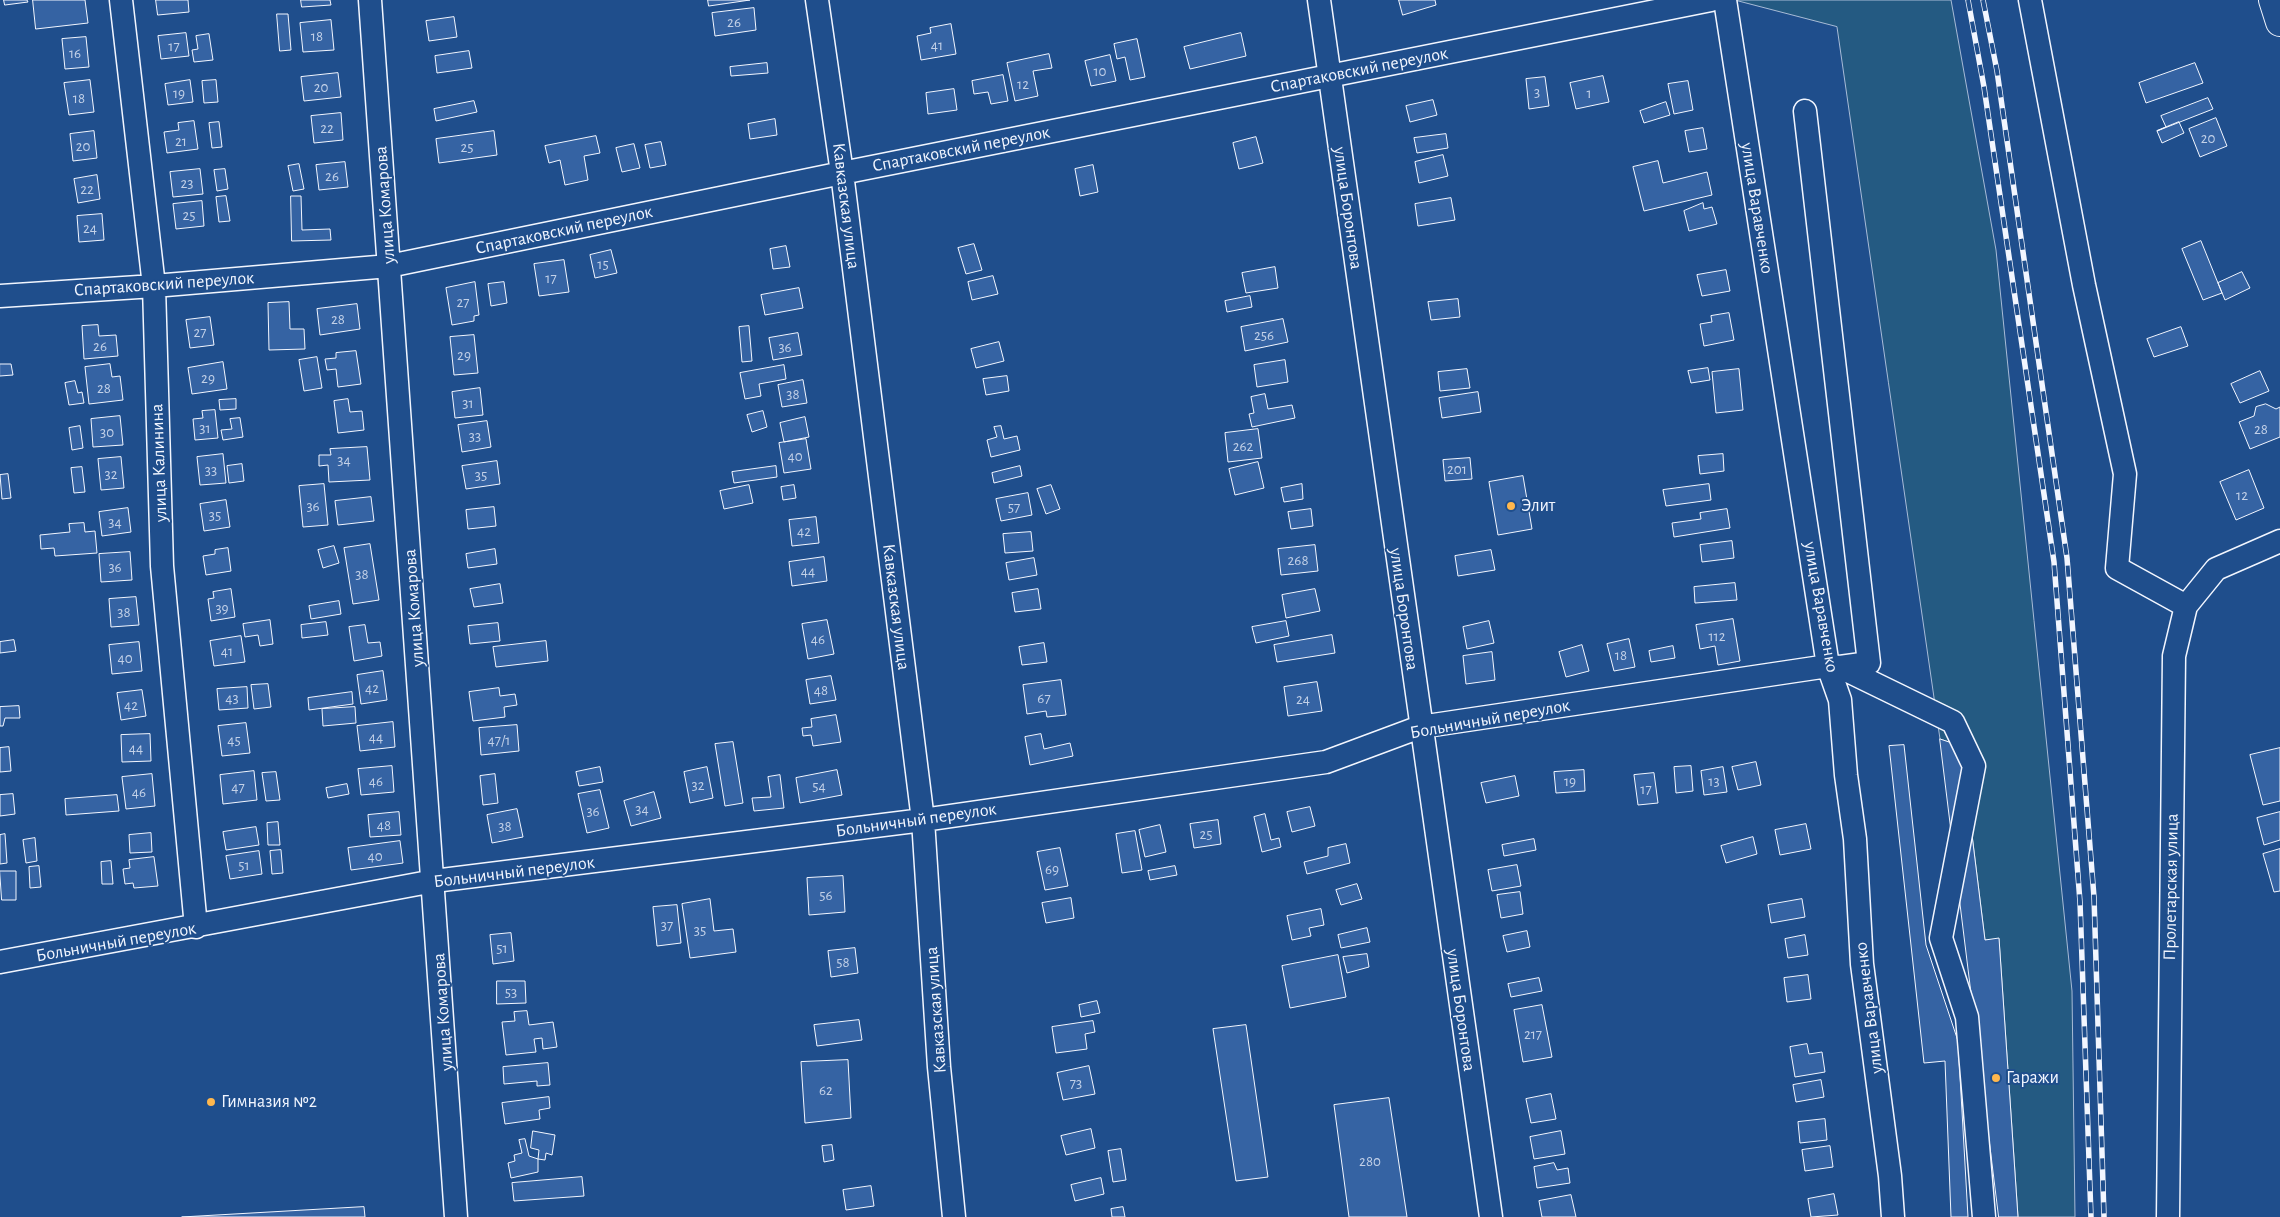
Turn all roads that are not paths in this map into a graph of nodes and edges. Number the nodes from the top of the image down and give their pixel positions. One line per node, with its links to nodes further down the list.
1 (121, 0): 14 (street, улица Калинина)
2 (370, 0): 13 (street, улица Комарова)
3 (817, 0): 12 (street, Кавказская улица)
4 (1319, 0): 10 (street, улица Боронтова)
5 (1711, 0): 10 (street, Спартаковский переулок)
6 (1725, 0): 18 (street, улица Варавченко)
7 (2030, 0): 17 (street)
8 (2272, 0): 9 (main road)
9 (2280, 22)
10 (1330, 76): 12 (street, Спартаковский переулок); 19 (street, улица Боронтова)
11 (1805, 111): 18 (street, Больничный переулок)
12 (842, 173): 13 (street, Спартаковский переулок); 20 (street, Кавказская улица)
13 (389, 266): 14 (street, Спартаковский переулок); 21 (street, улица Комарова)
14 (154, 286): 15 (street, Спартаковский переулок); 22 (street, улица Калинина)
15 (0, 296)
16 (2280, 541): 17 (street, Пролетарская улица)
17 (2186, 606): 29 (street, Пролетарская улица)
18 (1834, 666): 19 (street, Больничный переулок); 27 (street, улица Варавченко); 28 (street)
19 (1420, 727): 20 (street, Больничный переулок); 26 (street, улица Боронтова)
20 (922, 820): 21 (street, Больничный переулок); 25 (street, Кавказская улица)
21 (434, 881): 22 (street, Больничный переулок); 24 (street, улица Комарова)
22 (196, 927): 23 (street, Больничный переулок)
23 (0, 962)
24 (456, 1217)
25 (954, 1217)
26 (1491, 1217)
27 (1893, 1217)
28 (1984, 1217)
29 (2168, 1217)

